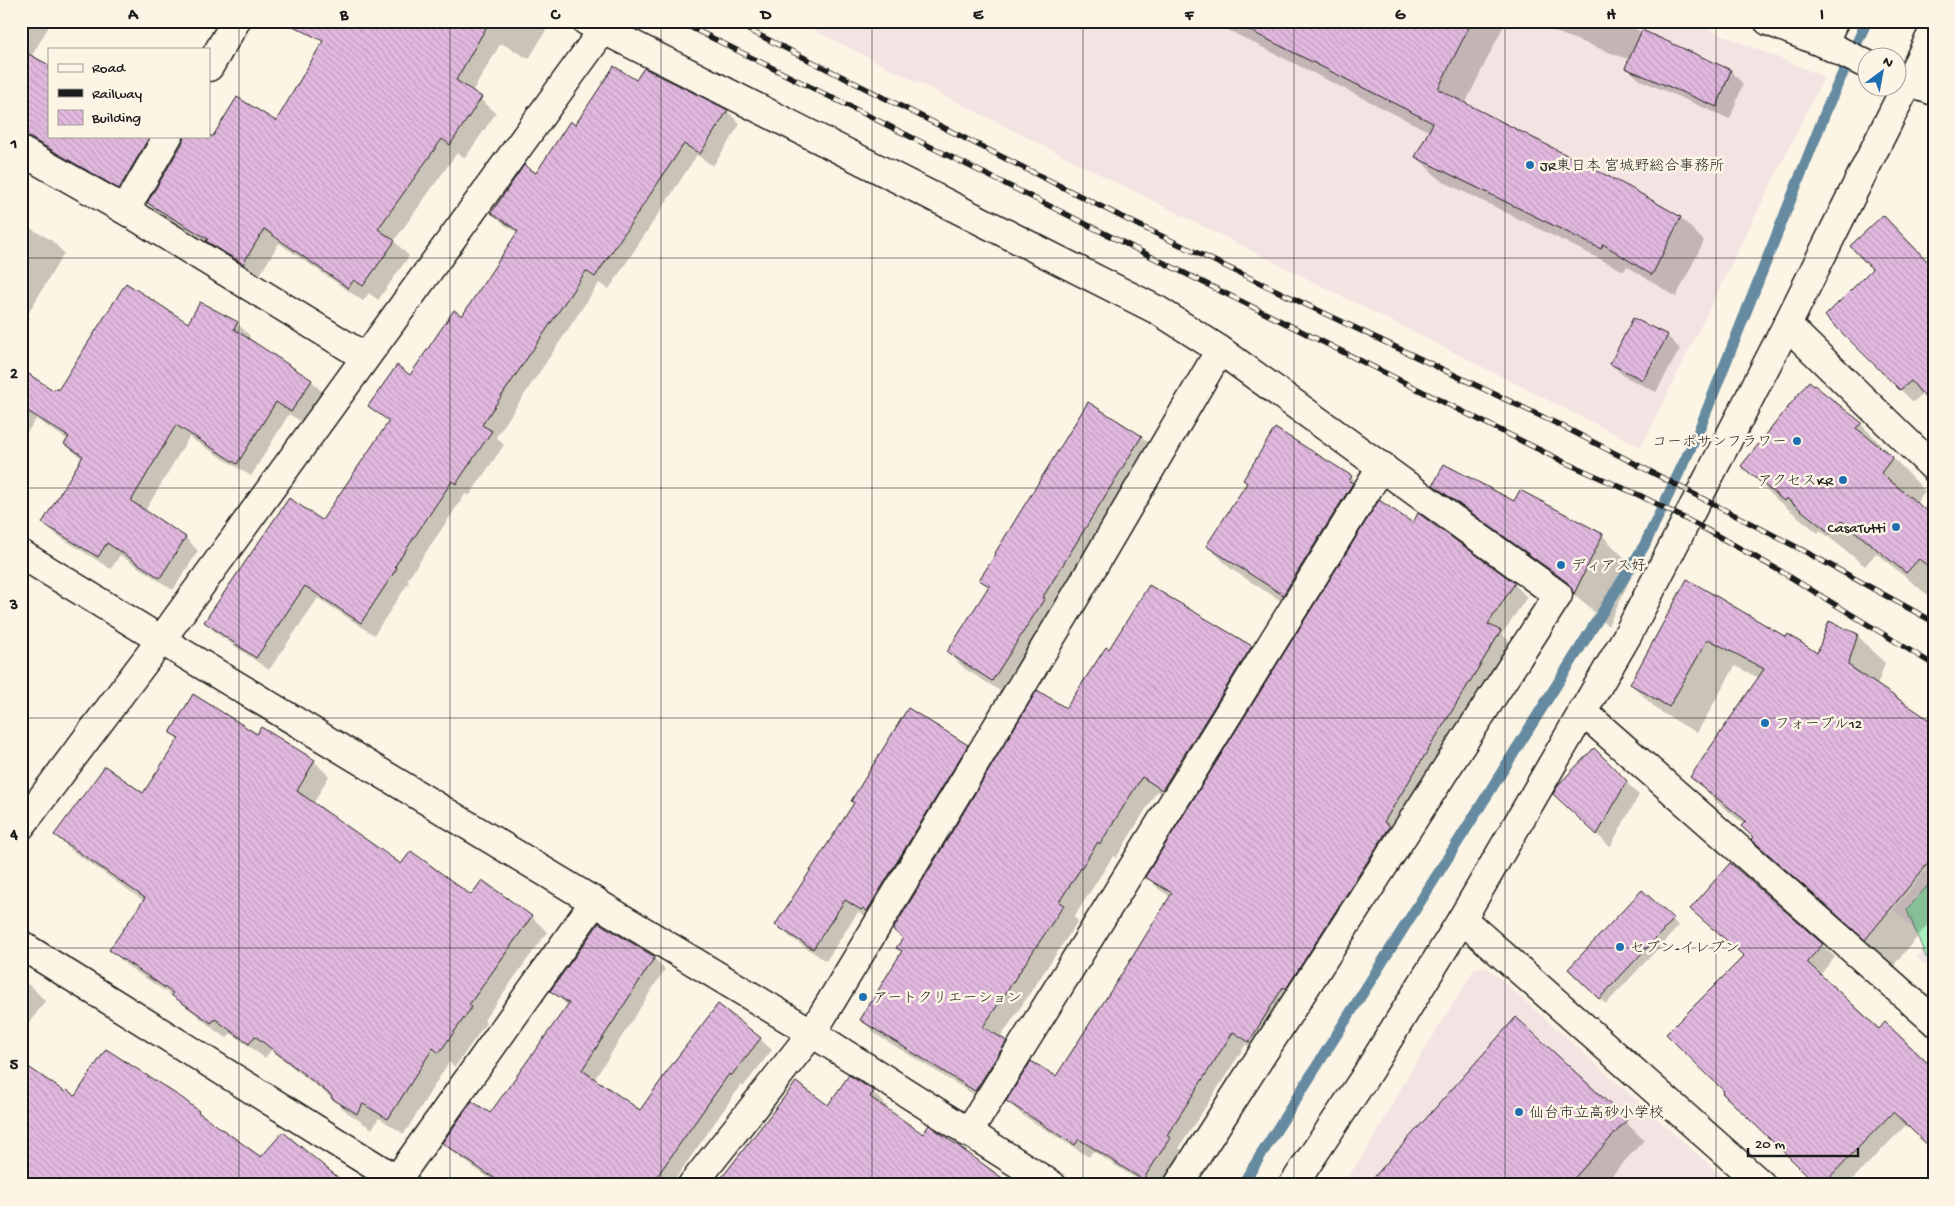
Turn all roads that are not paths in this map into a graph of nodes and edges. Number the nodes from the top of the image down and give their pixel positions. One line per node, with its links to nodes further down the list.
1 (236, 21): 7 (street)
2 (1768, 21): 5 (street)
3 (595, 25): 16 (street); 17 (street)
4 (1934, 30): 8 (street)
5 (1828, 37): 6 (street)
6 (1858, 58)
7 (210, 65)
8 (1908, 71)
9 (1908, 83): 10 (street)
10 (1934, 90)
11 (1894, 98): 15 (street)
12 (167, 138): 14 (street)
13 (21, 151): 14 (street)
14 (125, 210): 17 (street)
15 (1787, 325): 19 (street); 22 (street)
16 (1220, 350): 18 (street); 28 (street)
17 (365, 357): 21 (street)
18 (1382, 466): 29 (street); 33 (street)
19 (1934, 468)
20 (21, 554): 21 (street)
21 (160, 640): 23 (street); 24 (street)
22 (1582, 711): 25 (street); 27 (street)
23 (21, 826)
24 (595, 901): 28 (street); 30 (street)
25 (1462, 919): 34 (street); 35 (street)
26 (21, 945): 30 (street)
27 (1934, 1021)
28 (812, 1033): 29 (street); 31 (street)
29 (968, 1132): 32 (street)
30 (398, 1183)
31 (692, 1185)
32 (1052, 1185)
33 (1178, 1185)
34 (1294, 1185)
35 (1762, 1185)

